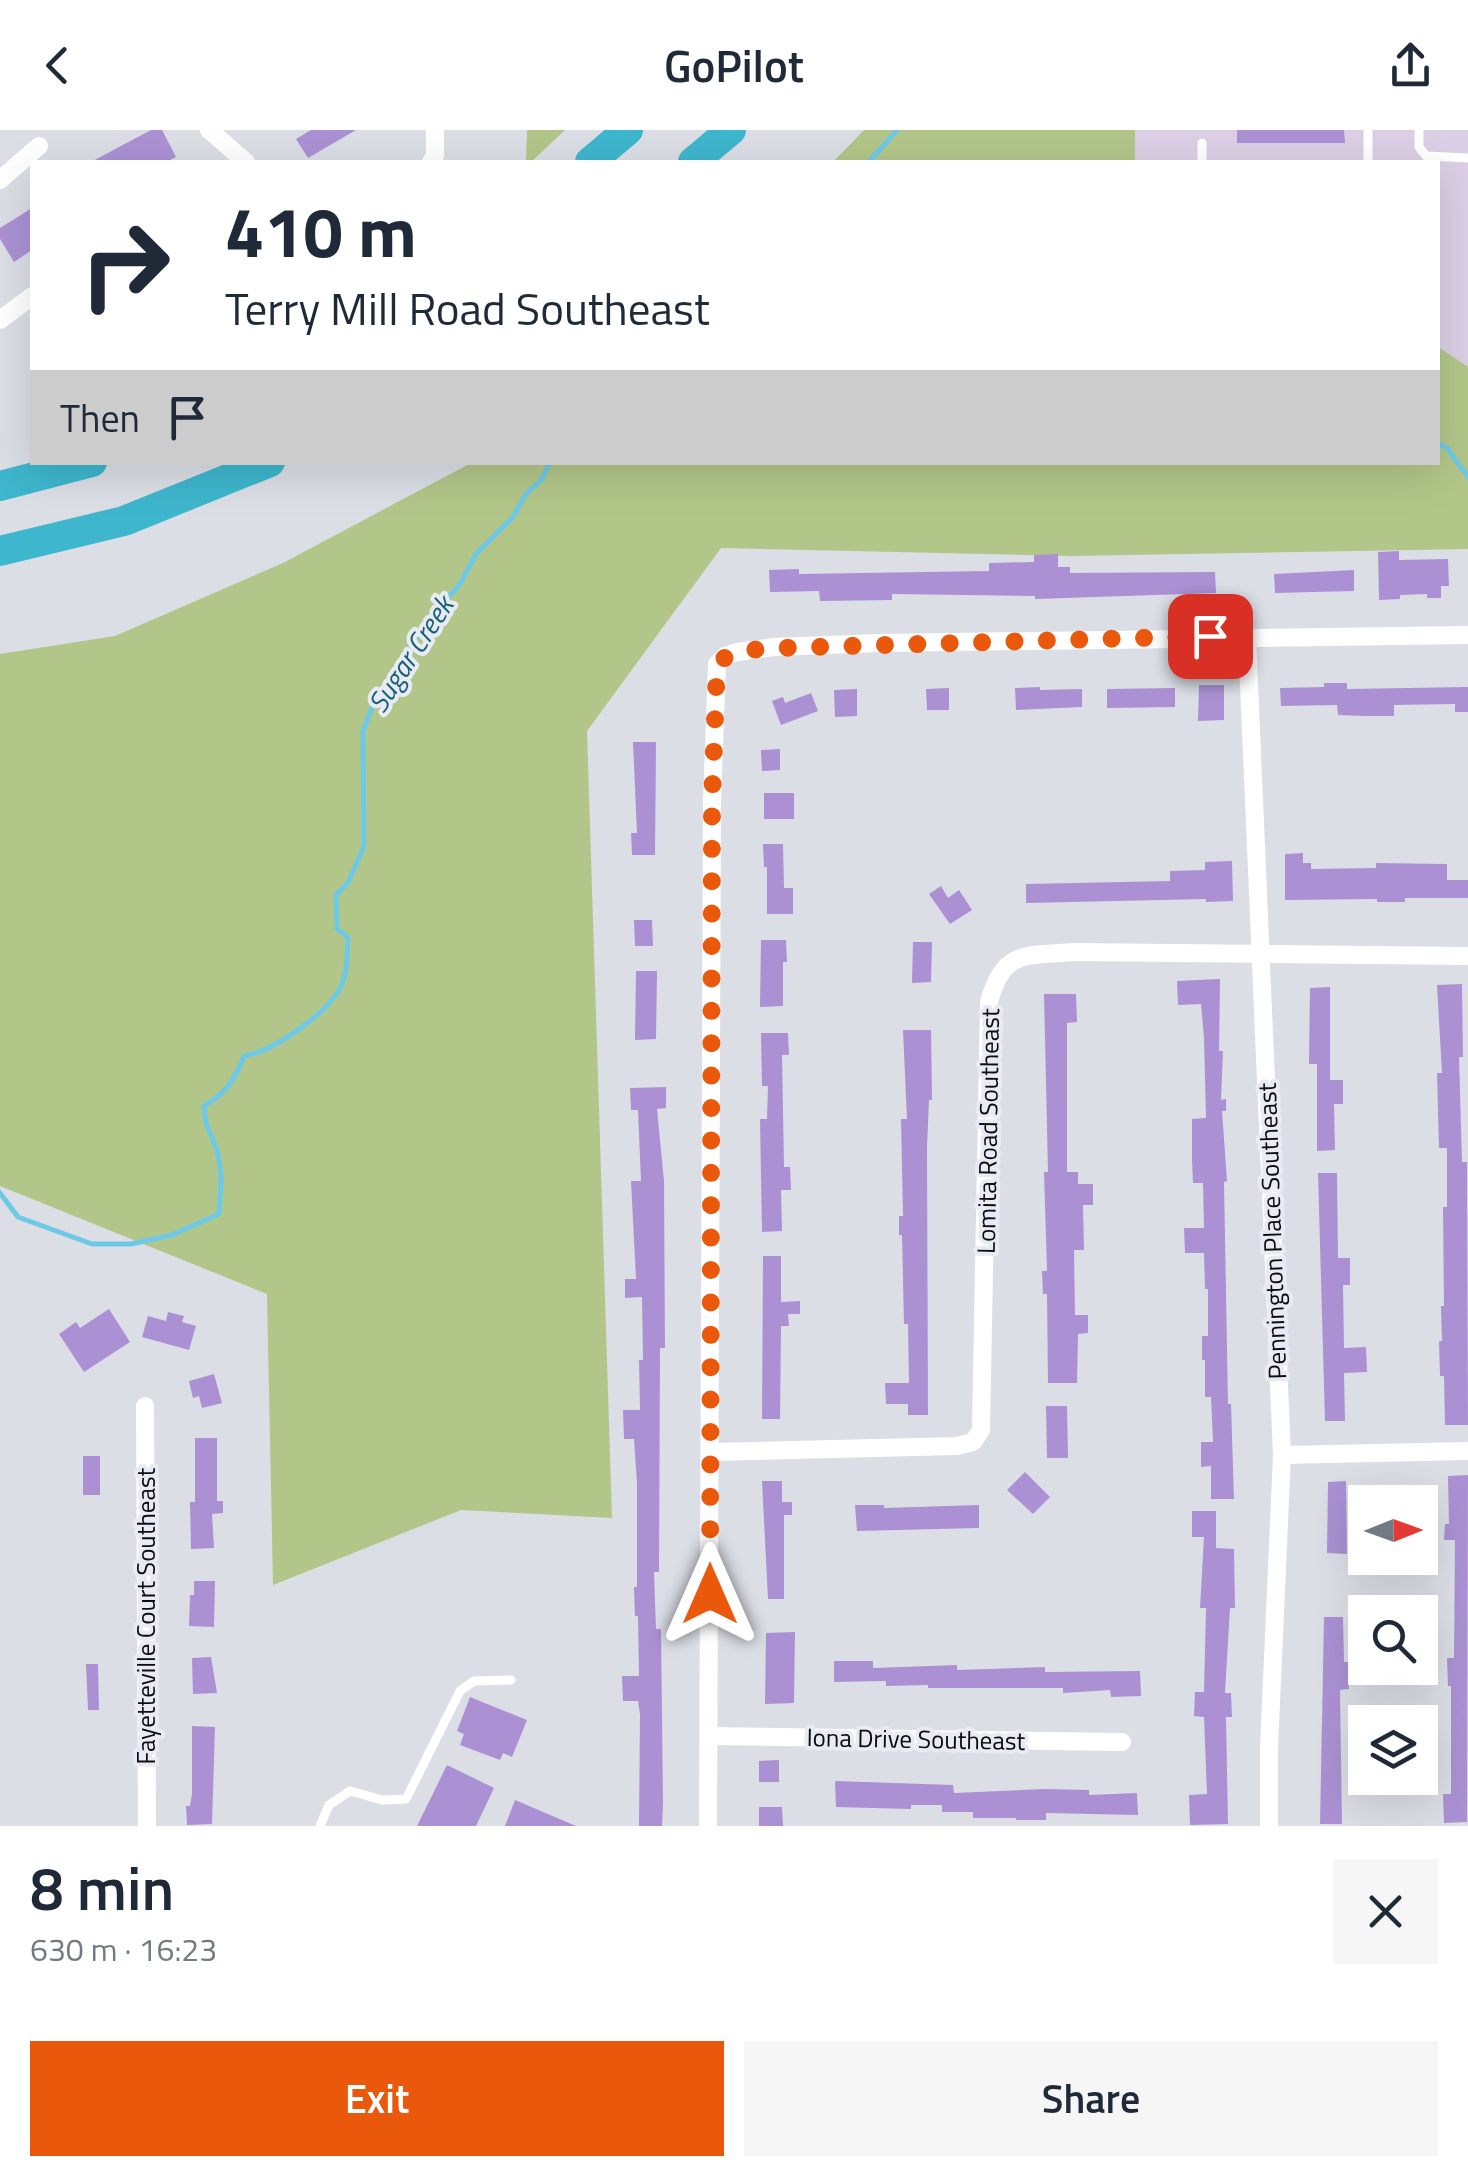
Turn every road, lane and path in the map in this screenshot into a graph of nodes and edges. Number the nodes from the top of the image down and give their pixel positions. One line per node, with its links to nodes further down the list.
1 (209, 130): 10 (street)
2 (435, 130): 11 (street)
3 (628, 130): 12 (highway)
4 (731, 130): 13 (highway)
5 (1368, 130): 15 (lane)
6 (1419, 130): 9 (lane)
7 (1202, 143): 14 (lane)
8 (39, 146): 16 (street)
9 (1468, 158)
10 (233, 159)
11 (432, 160)
12 (592, 160)
13 (695, 160)
14 (1202, 160)
15 (1368, 160)
16 (0, 180)
17 (30, 298): 18 (street)
18 (0, 320)
19 (80, 465): 21 (highway)
20 (263, 465): 22 (highway)
21 (0, 486)
22 (0, 552)
23 (1468, 635): 24 (street)
24 (1248, 636): 25 (street, Pennington Place Southeast); 29 (street)
25 (1262, 952): 26 (street, Lomita Road Southeast); 29 (street, Lomita Road Southeast); 30 (street, Pennington Place Southeast)
26 (1468, 956)
27 (145, 1406): 34 (street, Fayetteville Court Southeast)
28 (1468, 1451): 30 (street)
29 (712, 1452): 32 (street)
30 (1282, 1455): 37 (street, Pennington Place Southeast)
31 (511, 1680): 35 (lane)
32 (710, 1736): 33 (street, Iona Drive Southeast); 36 (street)
33 (1122, 1742)
34 (146, 1826)
35 (320, 1826)
36 (708, 1826)
37 (1268, 1826)

